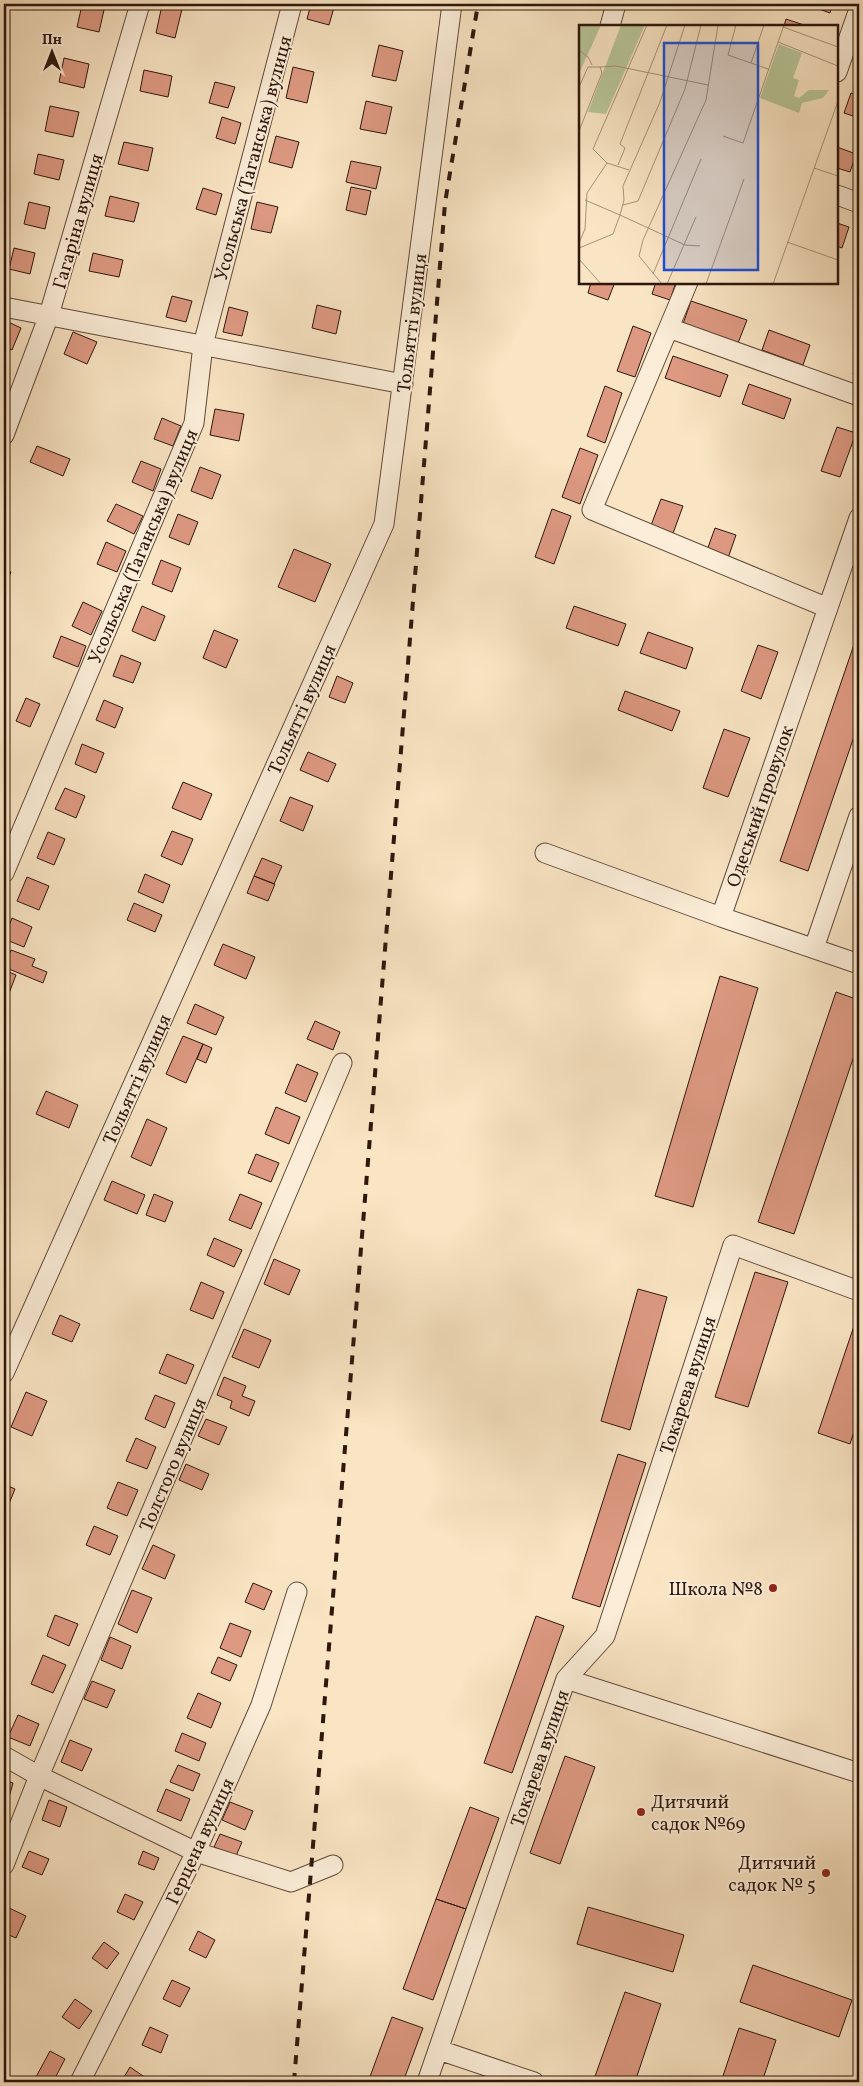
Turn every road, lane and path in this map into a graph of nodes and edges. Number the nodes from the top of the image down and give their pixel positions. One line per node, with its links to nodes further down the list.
1 (140, 4): 12 (street, Гагаріна вулиця)
2 (292, 4): 14 (street, Усольська (Таганська) вулиця)
3 (452, 4): 15 (street, Тольятті вулиця)
4 (616, 4): 6 (street)
5 (859, 9): 7 (street)
6 (610, 25)
7 (838, 69)
8 (838, 195): 9 (street)
9 (859, 203)
10 (687, 284): 13 (street)
11 (4, 307): 12 (street)
12 (49, 315): 14 (street); 17 (street, Гагаріна вулиця)
13 (669, 328): 16 (street); 19 (street)
14 (203, 345): 15 (street); 22 (street, Усольська (Таганська) вулиця)
15 (403, 384): 28 (street, Тольятті вулиця)
16 (859, 396)
17 (4, 435)
18 (859, 518): 19 (street, Одеський провулок)
19 (828, 608): 23 (street, Одеський провулок)
20 (859, 816): 24 (street)
21 (545, 853): 23 (street)
22 (4, 873)
23 (721, 917): 24 (street)
24 (814, 948): 25 (street)
25 (859, 964)
26 (342, 1063): 33 (street, Толстого вулиця)
27 (859, 1291): 30 (street, Токарєва вулиця)
28 (4, 1373)
29 (298, 1592): 34 (street, Герцена вулиця)
30 (566, 1679): 32 (street); 37 (street, Токарєва вулиця)
31 (4, 1756): 33 (street)
32 (859, 1773)
33 (40, 1776): 34 (street); 35 (street, Толстого вулиця)
34 (196, 1852): 36 (street); 38 (street, Герцена вулиця)
35 (4, 1865)
36 (333, 1865)
37 (439, 2050): 39 (street, Токарєва вулиця); 40 (street)
38 (80, 2082)
39 (427, 2082)
40 (534, 2082)

